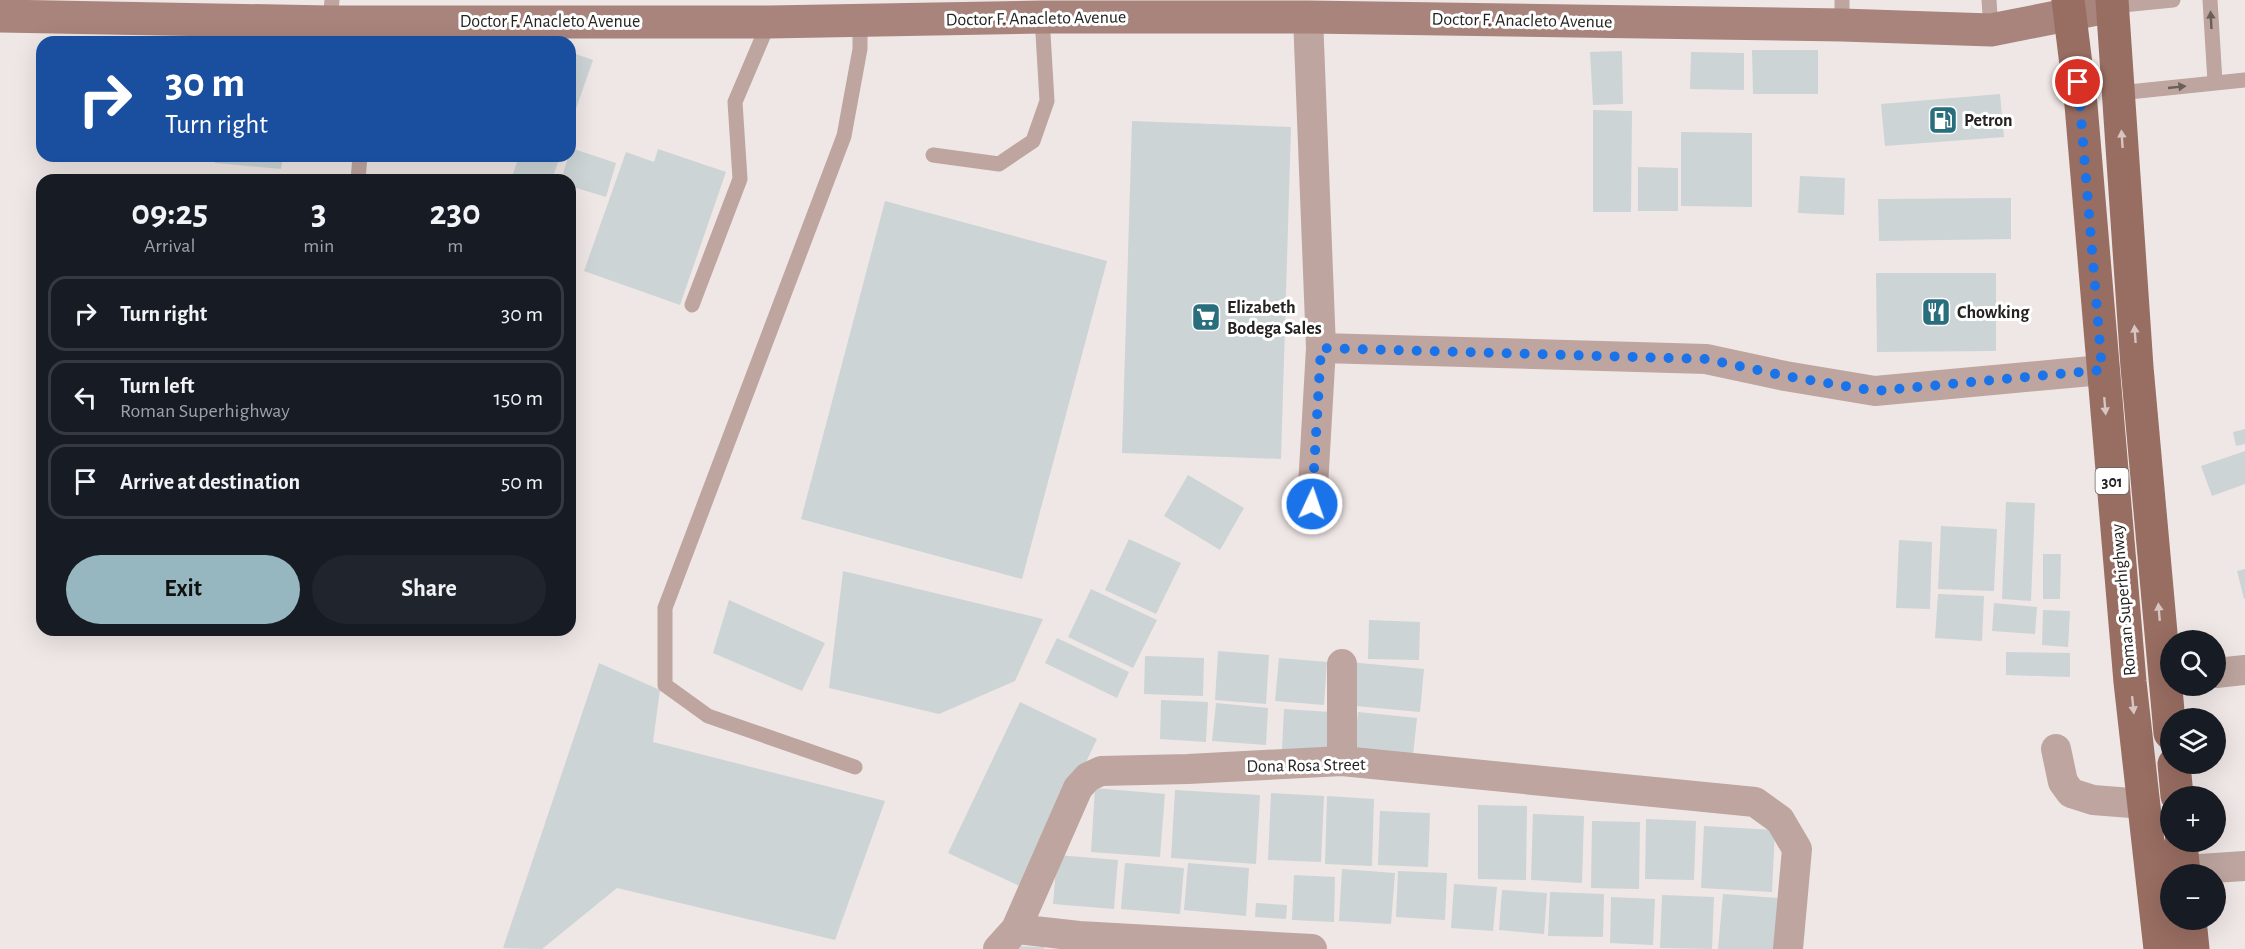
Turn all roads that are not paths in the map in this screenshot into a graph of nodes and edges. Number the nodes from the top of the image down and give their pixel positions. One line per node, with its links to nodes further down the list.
1 (2173, 0): 3 (lane)
2 (2210, 0): 16 (lane, one-way to 2)
3 (2112, 3): 4 (main road, Doctor F. Anacleto Avenue); 17 (main road, Roman Superhighway / 301)
4 (2069, 7): 8 (main road, Doctor F. Anacleto Avenue); 21 (main road, Roman Superhighway / 301)
5 (1137, 8): 10 (main road, Doctor F. Anacleto Avenue); 11 (main road, Doctor F. Anacleto Avenue)
6 (331, 11): 9 (main road, Doctor F. Anacleto Avenue); 14 (main road, Doctor F. Anacleto Avenue)
7 (1842, 13): 8 (main road, Doctor F. Anacleto Avenue); 11 (main road, Doctor F. Anacleto Avenue)
8 (1990, 15)
9 (0, 16)
10 (1042, 17): 12 (main road, Doctor F. Anacleto Avenue); 18 (lane)
11 (1308, 17): 20 (street)
12 (860, 21): 13 (main road, Doctor F. Anacleto Avenue); 29 (lane)
13 (769, 22): 14 (main road, Doctor F. Anacleto Avenue); 19 (lane)
14 (367, 31)
15 (2245, 80): 16 (lane)
16 (2215, 82): 17 (lane, one-way to 16)
17 (2119, 93): 23 (main road, Roman Superhighway / 301, one-way to 17)
18 (933, 155)
19 (692, 305)
20 (1321, 348): 21 (street); 22 (street)
21 (2102, 370): 30 (main road, Roman Superhighway / 301, one-way to 30)
22 (1312, 504)
23 (2163, 630)
24 (1342, 664): 28 (street)
25 (2245, 670): 26 (street)
26 (2226, 672)
27 (2056, 749): 30 (street)
28 (1341, 760): 34 (street, Dona Rosa Street); 36 (street, Dona Rosa Street)
29 (855, 767)
30 (2144, 804): 37 (main road, Roman Superhighway / 301)
31 (2183, 862): 32 (street)
32 (2245, 866)
33 (2191, 930): 38 (main road)
34 (1007, 939): 35 (street)
35 (1312, 949)
36 (1788, 949)
37 (2160, 949)
38 (2193, 949)

